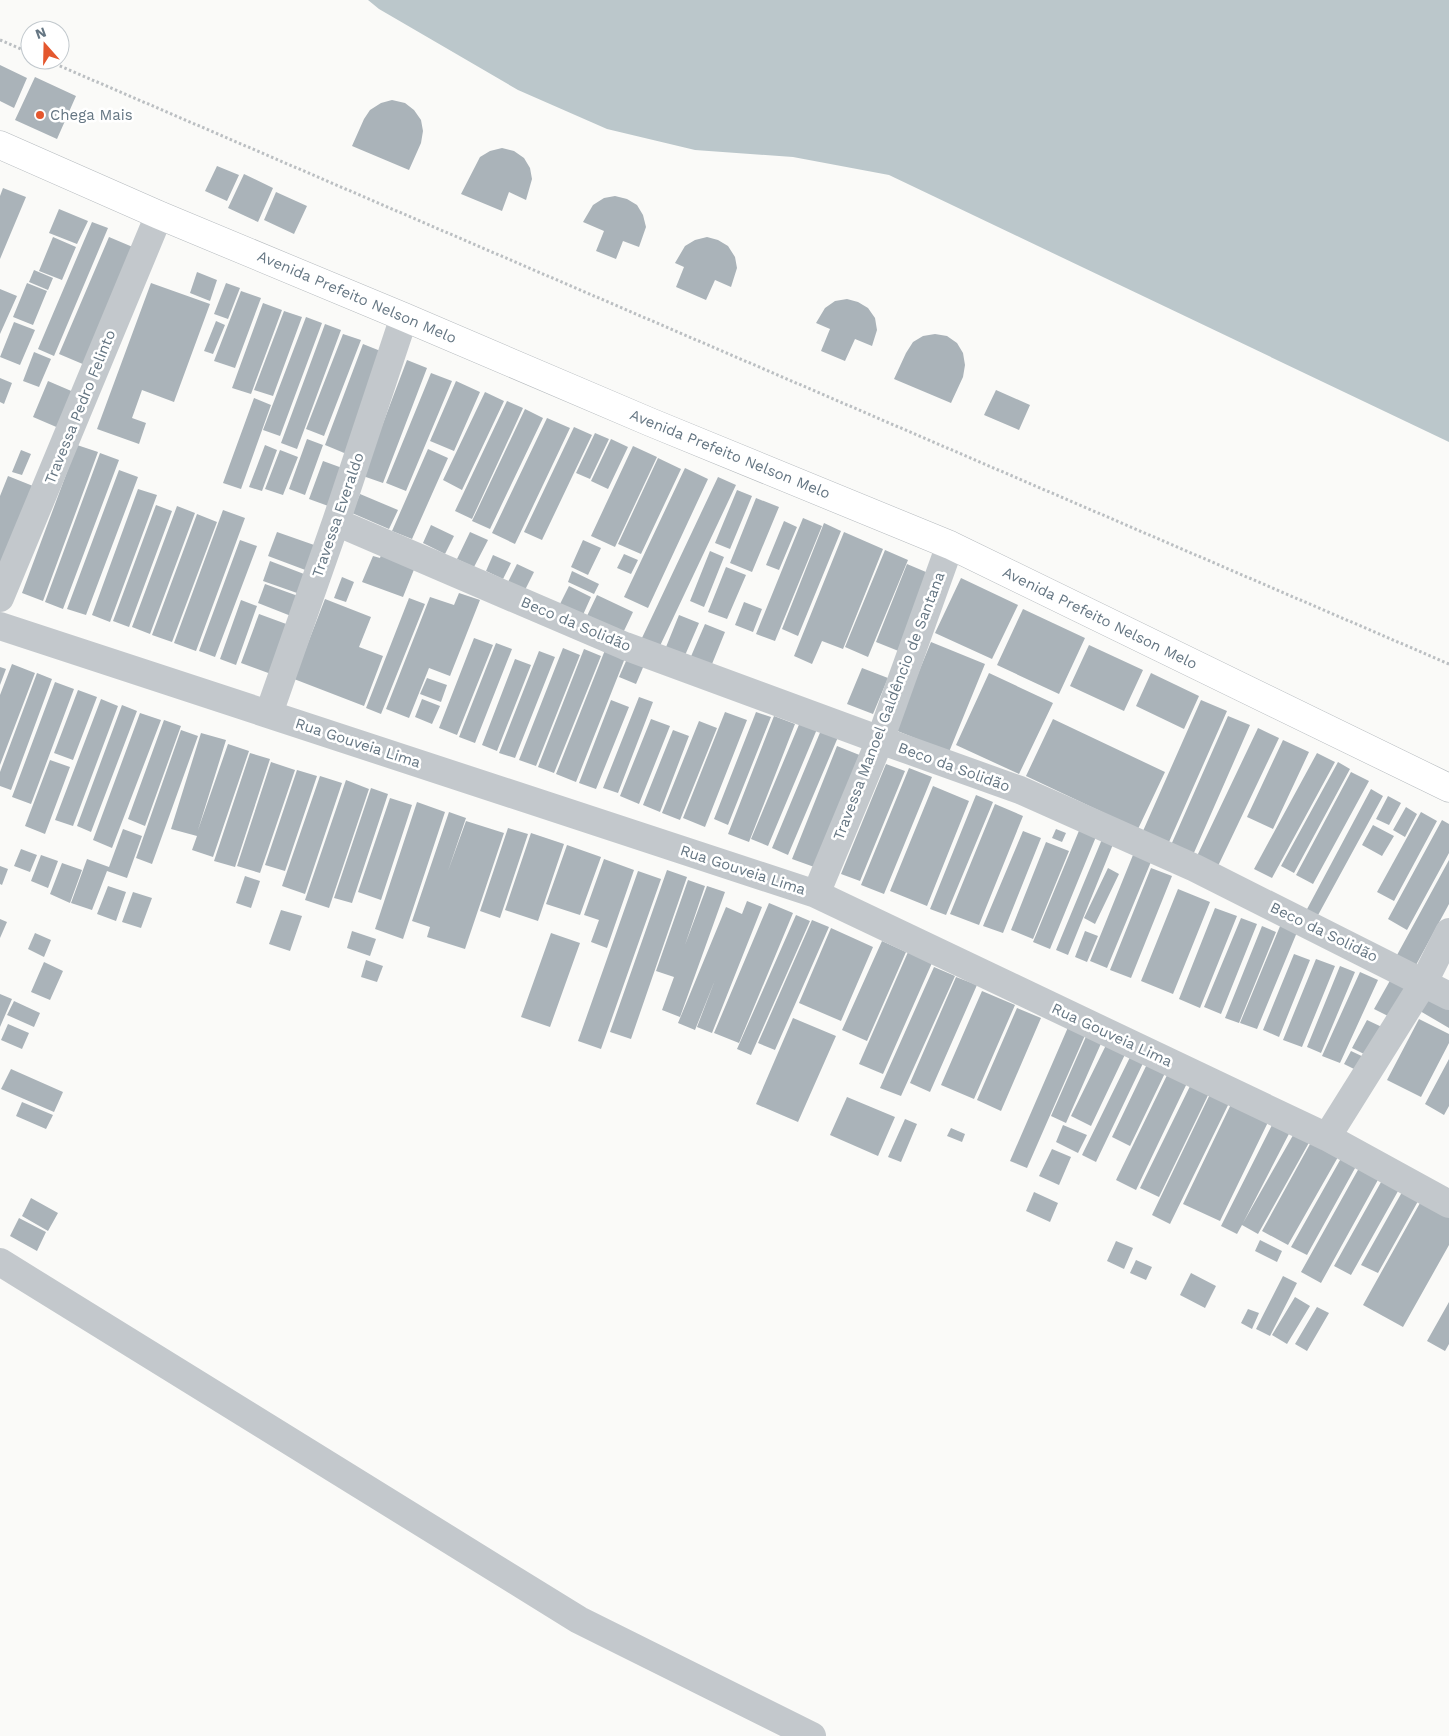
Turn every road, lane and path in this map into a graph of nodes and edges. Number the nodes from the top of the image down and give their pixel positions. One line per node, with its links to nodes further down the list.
1 (0, 40): 2 (path)
2 (20, 49)
3 (69, 70): 11 (path)
4 (0, 145): 5 (main road, Avenida Prefeito Nelson Melo)
5 (159, 215): 6 (main road, Avenida Prefeito Nelson Melo); 9 (street, Travessa Pedro Felinto)
6 (404, 317): 7 (street, Travessa Everaldo); 8 (main road, Avenida Prefeito Nelson Melo)
7 (336, 522): 12 (street, Travessa Everaldo); 13 (street, Beco da Solidão)
8 (950, 545): 13 (street, Travessa Manoel Galdêncio de Santana); 14 (main road, Avenida Prefeito Nelson Melo)
9 (0, 598)
10 (0, 626): 12 (street, Rua Gouveia Lima)
11 (1449, 664)
12 (269, 713): 15 (street, Rua Gouveia Lima)
13 (880, 740): 15 (street, Travessa Manoel Galdêncio de Santana); 17 (street, Beco da Solidão)
14 (1449, 788)
15 (816, 894): 19 (street, Rua Gouveia Lima)
16 (1449, 932): 17 (street)
17 (1424, 982): 18 (street, Beco da Solidão); 19 (street)
18 (1449, 996)
19 (1327, 1137): 20 (street, Rua Gouveia Lima)
20 (1449, 1204)
21 (2, 1263): 22 (street)
22 (812, 1736)

